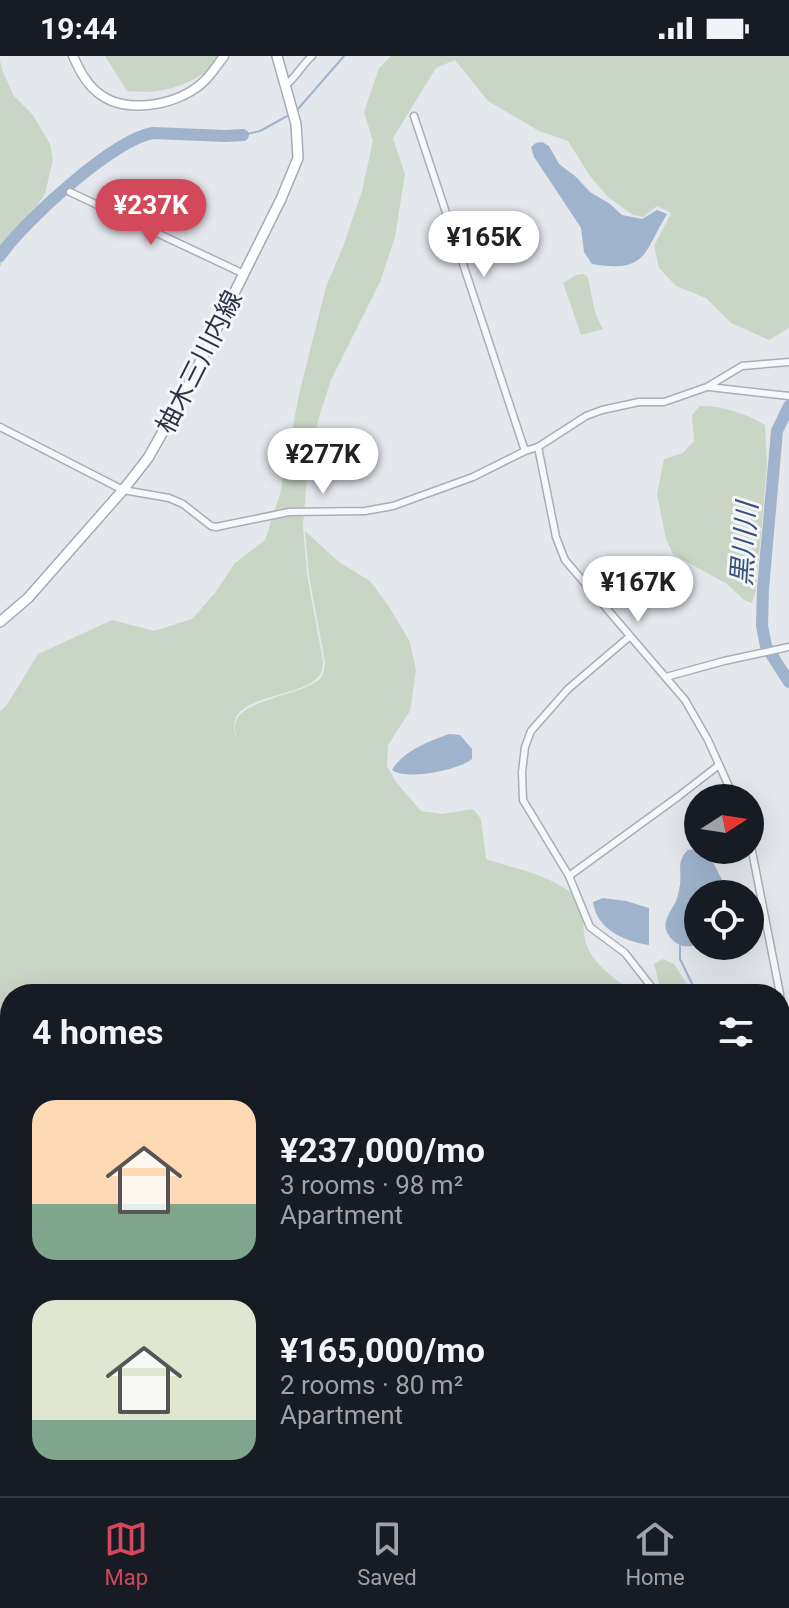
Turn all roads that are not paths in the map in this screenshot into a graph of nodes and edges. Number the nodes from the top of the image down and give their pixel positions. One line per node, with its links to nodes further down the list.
1 (73, 56): 2 (street)
2 (224, 56)
3 (277, 56): 5 (main road, 柚木三川内線)
4 (312, 56): 5 (street)
5 (286, 88): 8 (main road, 柚木三川内線)
6 (414, 116): 14 (street)
7 (70, 192): 8 (street)
8 (244, 274): 15 (main road, 柚木三川内線)
9 (789, 362): 10 (street)
10 (707, 387): 11 (street); 13 (street)
11 (789, 396)
12 (0, 427): 15 (street)
13 (538, 447): 14 (street); 17 (street)
14 (525, 451): 15 (street)
15 (123, 490): 16 (main road, 柚木三川内線)
16 (2, 617)
17 (629, 637): 19 (street); 23 (street)
18 (789, 647): 19 (street)
19 (666, 677): 20 (street)
20 (719, 765): 21 (street); 23 (street)
21 (728, 784)
22 (754, 864): 25 (street)
23 (569, 876): 24 (street)
24 (649, 984)
25 (778, 984)

